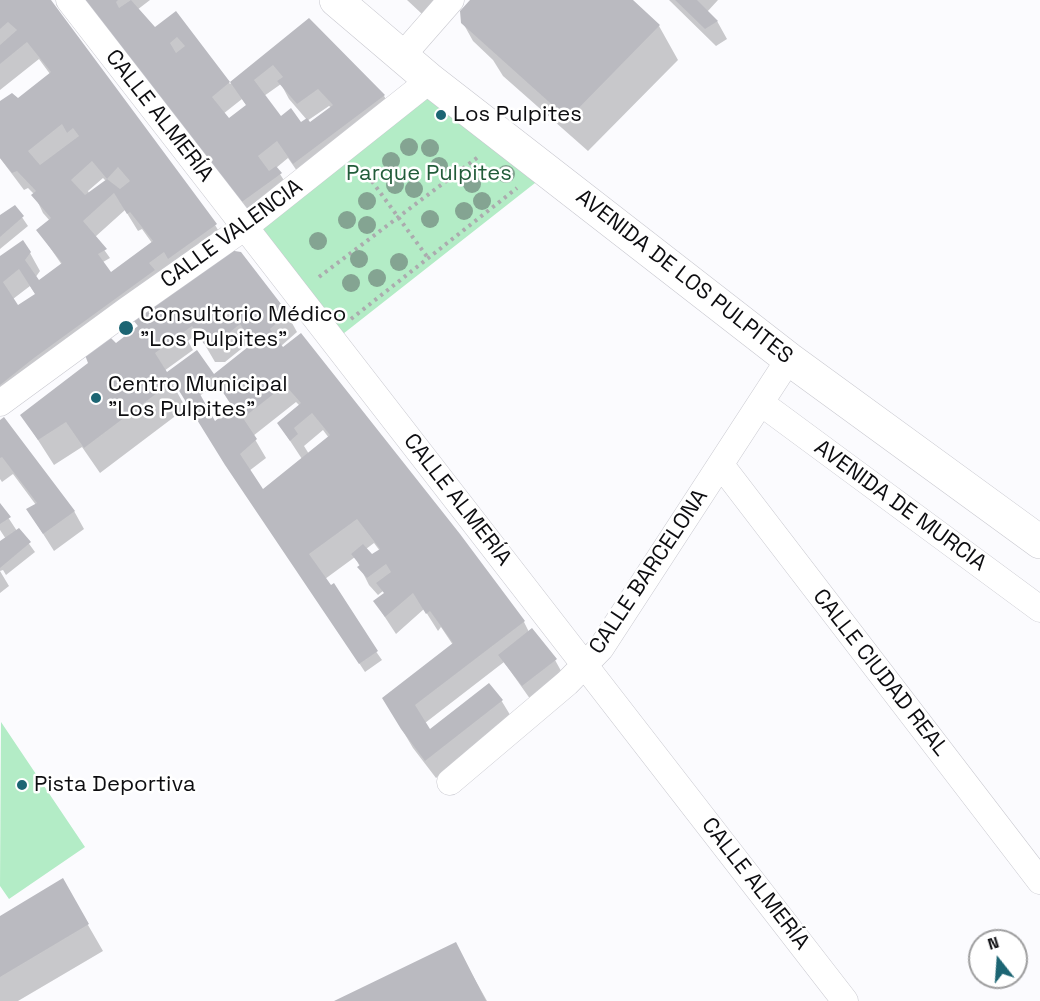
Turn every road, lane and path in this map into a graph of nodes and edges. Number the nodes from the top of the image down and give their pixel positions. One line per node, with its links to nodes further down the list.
1 (69, 0): 10 (street, CALLE ALMERÍA)
2 (336, 0): 4 (main road, AVENIDA DE LOS PULPITES)
3 (451, 0): 4 (street)
4 (402, 56): 5 (main road, AVENIDA DE LOS PULPITES)
5 (430, 80): 6 (main road, AVENIDA DE LOS PULPITES); 7 (street, CALLE VALENCIA)
6 (504, 138): 8 (main road, AVENIDA DE LOS PULPITES); 9 (path)
7 (347, 146): 9 (path); 10 (street, CALLE VALENCIA)
8 (543, 168): 11 (path); 14 (main road, AVENIDA DE LOS PULPITES)
9 (399, 217): 11 (path); 12 (path)
10 (245, 227): 12 (street, CALLE ALMERÍA); 15 (street, CALLE VALENCIA)
11 (428, 258): 13 (path)
12 (297, 294): 13 (street, CALLE ALMERÍA)
13 (329, 336): 20 (street, CALLE ALMERÍA)
14 (789, 359): 16 (street, CALLE BARCELONA); 18 (main road, AVENIDA DE LOS PULPITES)
15 (0, 403)
16 (761, 403): 17 (street, CALLE BARCELONA); 19 (street, AVENIDA DE MURCIA)
17 (721, 465): 20 (street, CALLE BARCELONA); 22 (street, CALLE CIUDAD REAL)
18 (1040, 542)
19 (1040, 609)
20 (586, 665): 21 (street, CALLE BARCELONA); 23 (street, CALLE ALMERÍA)
21 (450, 782)
22 (1040, 881)
23 (845, 1001)

